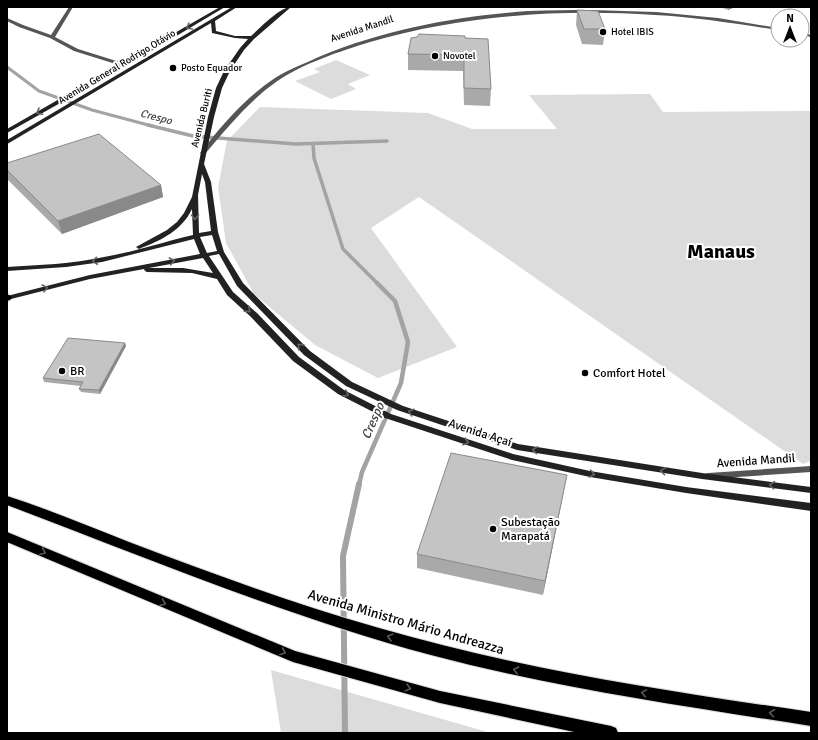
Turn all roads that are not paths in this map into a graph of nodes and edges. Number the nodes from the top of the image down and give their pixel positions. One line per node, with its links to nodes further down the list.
1 (71, 7): 10 (street)
2 (223, 7): 12 (main road, Avenida General Rodrigo Otávio, one-way to 12)
3 (235, 7): 8 (main road, Avenida General Rodrigo Otávio)
4 (289, 7): 11 (main road, Avenida Buriti)
5 (613, 7): 6 (street, Avenida Mandil); 9 (street, Avenida Mandil)
6 (515, 8): 15 (street, Avenida Mandil)
7 (7, 19): 10 (street)
8 (213, 20): 11 (main road); 14 (main road, Avenida General Rodrigo Otávio)
9 (770, 28)
10 (52, 37): 12 (street)
11 (252, 38): 15 (main road, Avenida Buriti)
12 (124, 65): 13 (main road, Avenida General Rodrigo Otávio, one-way to 13)
13 (7, 130)
14 (7, 142)
15 (203, 153): 16 (main road, Avenida Buriti)
16 (202, 165): 17 (main road, Avenida Buriti); 18 (main road, Avenida Buriti)
17 (195, 195): 19 (main road, Avenida Buriti, one-way to 19); 22 (main road)
18 (215, 232): 19 (main road); 20 (main road, Avenida Buriti)
19 (196, 235): 21 (main road, Avenida Buriti); 22 (main road)
20 (221, 252): 21 (main road); 28 (main road, Avenida Açaí, one-way to 20)
21 (204, 254): 24 (main road, one-way to 21); 25 (main road, Avenida Açaí)
22 (117, 256): 23 (main road, one-way to 23)
23 (7, 269)
24 (122, 271): 25 (main road); 26 (main road, one-way to 24)
25 (218, 277): 31 (main road, Avenida Açaí, one-way to 31)
26 (7, 298)
27 (811, 469): 28 (street, Avenida Mandil)
28 (702, 476): 29 (main road, Avenida Açaí, one-way to 28)
29 (811, 490)
30 (7, 500): 33 (main road, Avenida Ministro Mário Andreazza, one-way to 30)
31 (811, 507)
32 (7, 537): 34 (main road, one-way to 34)
33 (811, 719)
34 (611, 733)

